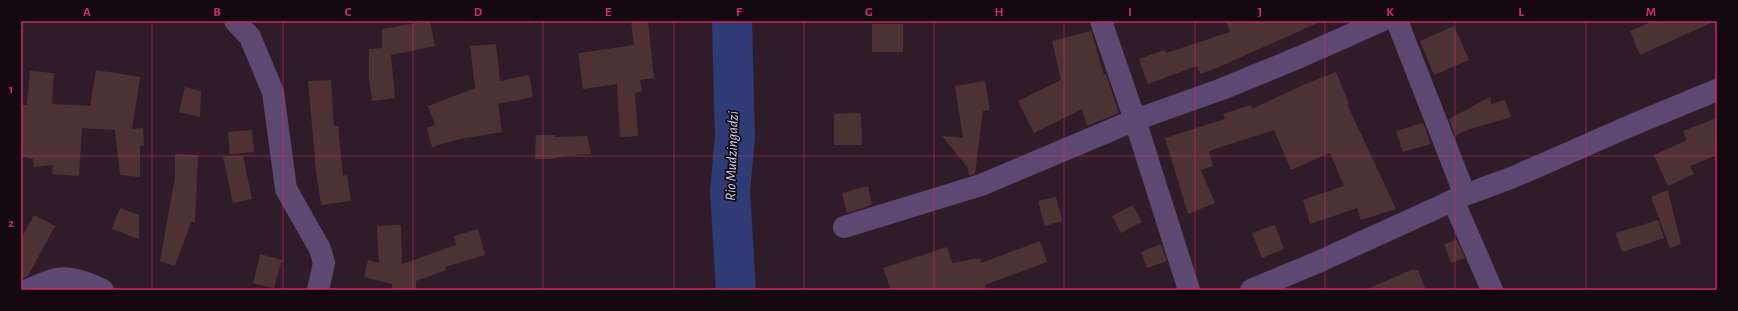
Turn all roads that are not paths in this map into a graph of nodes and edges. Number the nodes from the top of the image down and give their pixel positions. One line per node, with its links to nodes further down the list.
1 (235, 21): 11 (street)
2 (1101, 21): 6 (street)
3 (1381, 21): 6 (street)
4 (1396, 21): 7 (street)
5 (1717, 90): 7 (street)
6 (1135, 120): 8 (street); 12 (street)
7 (1459, 198): 13 (street); 14 (street)
8 (844, 227)
9 (32, 289): 10 (street)
10 (103, 290)
11 (318, 290)
12 (1189, 290)
13 (1251, 290)
14 (1492, 290)

